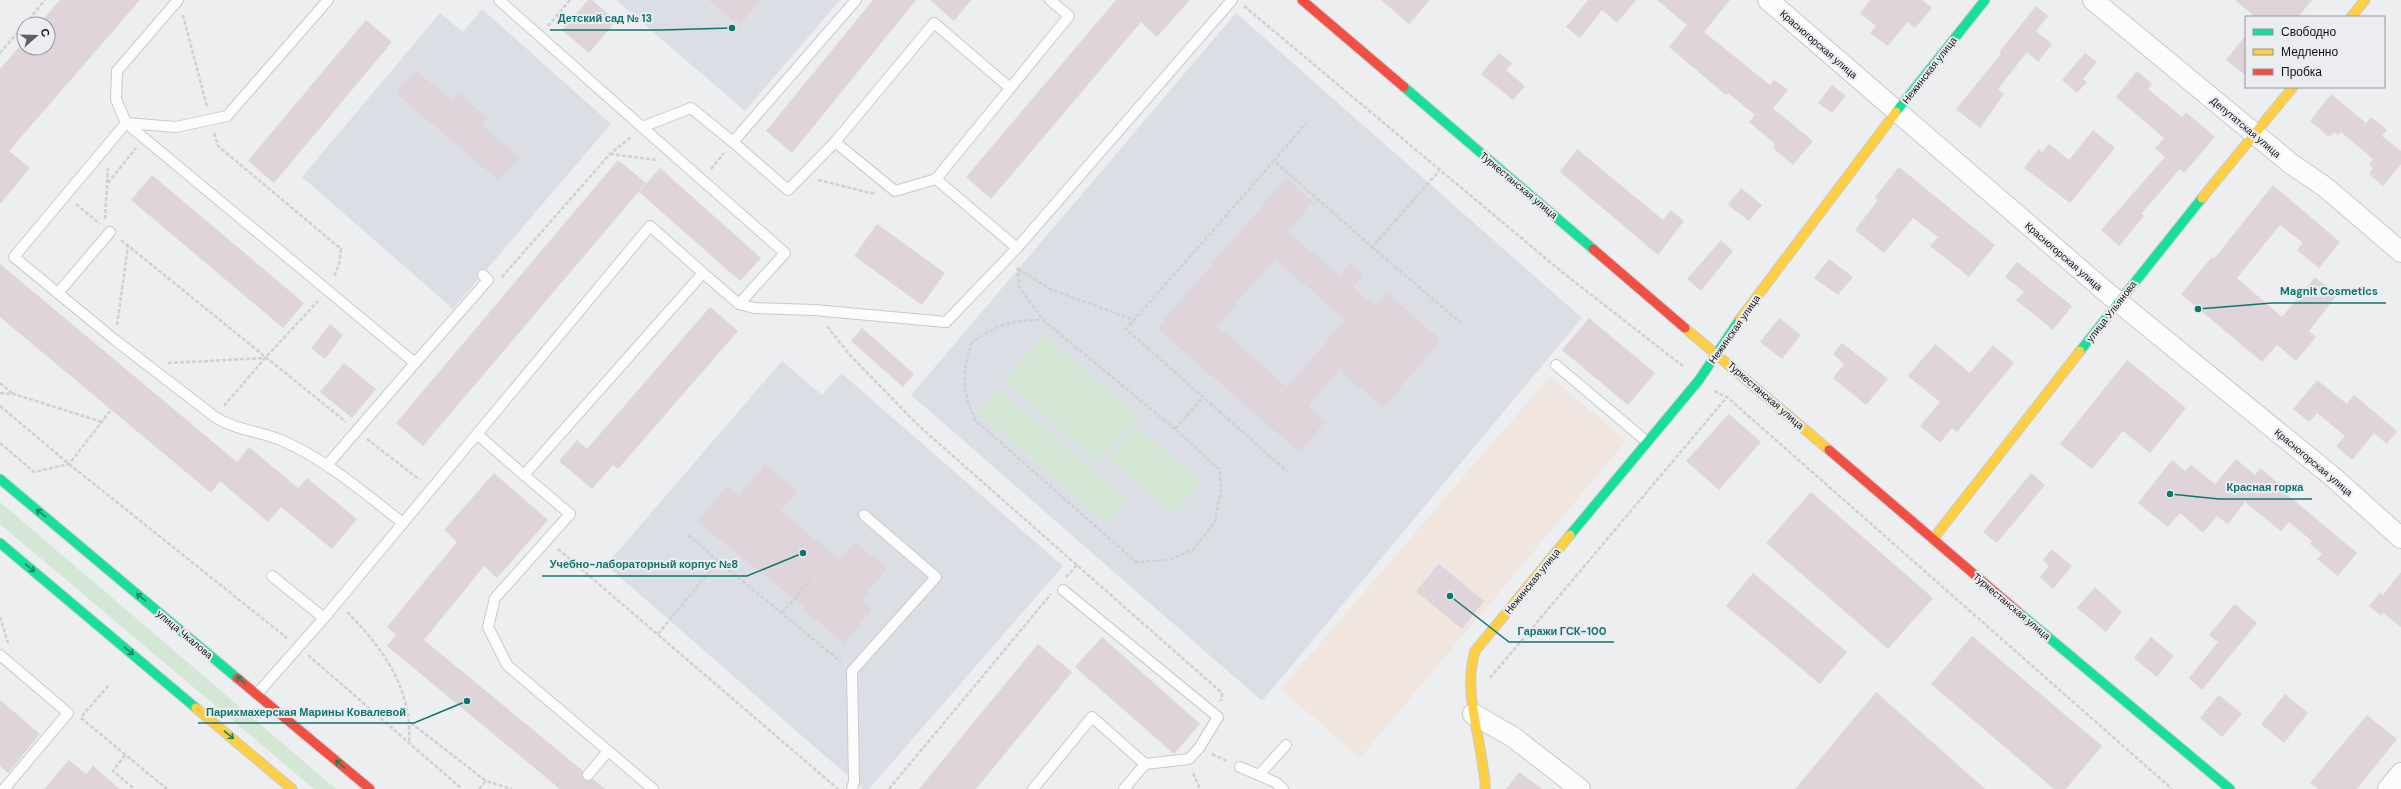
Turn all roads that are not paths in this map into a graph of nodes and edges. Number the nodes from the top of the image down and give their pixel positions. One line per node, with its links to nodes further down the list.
1 (328, 0): 16 (lane)
2 (499, 0): 17 (lane)
3 (856, 0): 19 (lane)
4 (1050, 0): 13 (lane)
5 (1232, 0): 23 (lane)
6 (1302, 0): 30 (main road, Туркестанская улица)
7 (1768, 0): 15 (street, Красногорская улица)
8 (1985, 0): 15 (main road, Нежинская улица)
9 (2093, 0): 18 (street, Депутатская улица)
10 (2365, 0): 12 (main road)
11 (180, 4): 16 (lane)
12 (2352, 16)
13 (1010, 88): 20 (lane); 21 (lane)
14 (2292, 88): 18 (main road, улица Ульянова)
15 (1897, 111): 28 (street, Красногорская улица); 30 (main road, Нежинская улица)
16 (126, 123): 27 (lane); 31 (lane)
17 (642, 128): 19 (lane); 29 (lane)
18 (2254, 133): 24 (street, Депутатская улица); 28 (main road, улица Ульянова)
19 (733, 142): 20 (lane)
20 (835, 142): 21 (lane)
21 (936, 179): 23 (lane)
22 (108, 230): 27 (lane)
23 (1017, 248): 29 (lane)
24 (2401, 252)
25 (703, 273): 29 (lane); 33 (lane); 36 (lane)
26 (483, 275): 31 (lane)
27 (58, 293): 35 (lane)
28 (2118, 302): 40 (street, Красногорская улица); 41 (main road, улица Ульянова)
29 (739, 304)
30 (1717, 354): 34 (main road, Нежинская улица); 41 (main road, Туркестанская улица)
31 (415, 363): 35 (lane)
32 (1556, 365): 34 (lane)
33 (477, 434): 36 (lane); 39 (lane)
34 (1646, 441): 48 (main road, Нежинская улица)
35 (328, 464): 39 (lane)
36 (524, 475): 50 (lane)
37 (0, 478): 47 (main road, улица Чкалова, one-way to 37)
38 (864, 515): 60 (lane)
39 (403, 523): 45 (lane)
40 (2401, 538)
41 (1933, 539): 66 (main road, Туркестанская улица)
42 (0, 542): 57 (main road, one-way to 57)
43 (272, 576): 45 (lane)
44 (1060, 587): 51 (lane)
45 (324, 618): 47 (lane)
46 (0, 655): 56 (lane)
47 (257, 694): 58 (main road, улица Чкалова, one-way to 47)
48 (1473, 714): 64 (main road); 65 (street)
49 (1286, 745): 54 (lane)
50 (608, 751): 55 (lane); 59 (lane)
51 (1145, 764): 61 (lane); 62 (lane)
52 (1240, 767): 54 (lane)
53 (2401, 773): 67 (street)
54 (1259, 775): 63 (lane)
55 (588, 776)
56 (4, 789)
57 (292, 789)
58 (370, 789)
59 (653, 789)
60 (852, 789)
61 (1033, 789)
62 (1124, 789)
63 (1283, 789)
64 (1485, 789)
65 (1580, 789)
66 (2230, 789)
67 (2388, 789)

